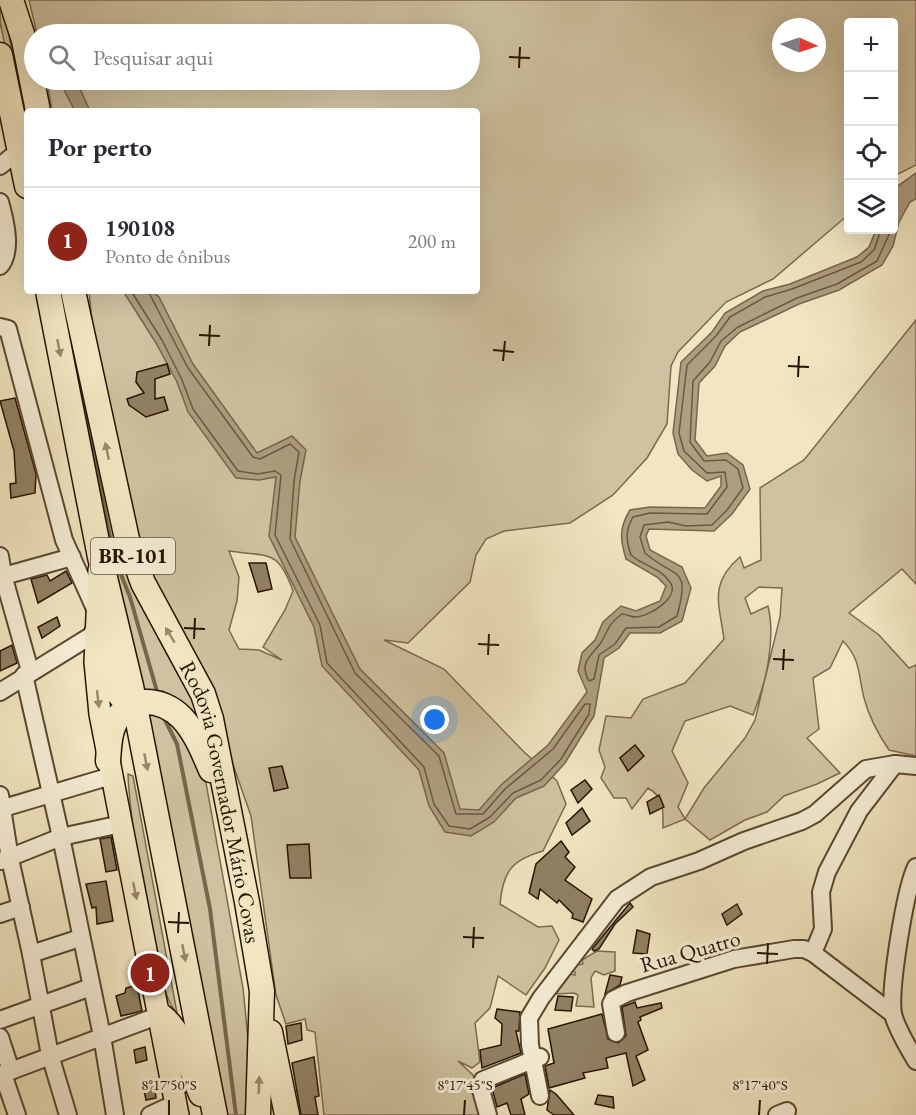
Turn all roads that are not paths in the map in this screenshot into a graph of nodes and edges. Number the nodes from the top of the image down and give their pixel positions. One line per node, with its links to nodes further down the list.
1 (11, 0): 2 (highway)
2 (24, 40)
3 (0, 55): 6 (highway)
4 (34, 90): 5 (highway)
5 (37, 108)
6 (20, 150): 7 (street); 8 (highway)
7 (0, 166)
8 (24, 171)
9 (0, 202): 10 (street)
10 (0, 266)
11 (49, 294): 16 (highway, BR-101, one-way to 16)
12 (74, 294): 29 (highway, Rodovia Governador Mário Covas / BR-101, one-way to 12)
13 (0, 327): 15 (street)
14 (0, 555): 17 (street)
15 (72, 557): 17 (street); 18 (street)
16 (100, 557): 18 (main road); 23 (highway, BR-101)
17 (2, 576): 21 (street)
18 (97, 622): 19 (street); 20 (main road); 23 (highway)
19 (64, 650): 20 (street); 21 (street)
20 (95, 662): 26 (main road, one-way to 26)
21 (27, 673): 22 (street); 27 (street)
22 (0, 692)
23 (134, 705): 26 (highway); 29 (highway); 59 (highway, BR-101, one-way to 59)
24 (895, 764): 25 (street); 37 (street); 49 (street)
25 (916, 766)
26 (110, 769): 27 (street); 30 (main road)
27 (52, 794): 28 (street); 31 (street)
28 (0, 804): 32 (street)
29 (228, 808): 40 (highway, Rodovia Governador Mário Covas / BR-101)
30 (121, 824): 31 (street); 43 (main road, one-way to 43)
31 (61, 837): 32 (street); 36 (street)
32 (5, 860): 34 (street)
33 (916, 867): 42 (street)
34 (21, 907): 35 (street); 38 (street)
35 (0, 914)
36 (80, 938): 38 (street); 39 (street)
37 (813, 953): 42 (street); 45 (street, Rua Quatro)
38 (32, 954): 41 (street)
39 (91, 987): 41 (street); 46 (street)
40 (262, 992): 60 (highway, Rodovia Governador Mário Covas / BR-101, one-way to 40); 61 (highway)
41 (41, 1003): 44 (street); 48 (street)
42 (893, 1014): 50 (street)
43 (160, 1015): 46 (street); 53 (main road); 58 (highway)
44 (0, 1020)
45 (616, 1033)
46 (102, 1036): 48 (street); 56 (street)
47 (0, 1037): 51 (street)
48 (50, 1055): 51 (street); 55 (street)
49 (537, 1059): 52 (street); 62 (street)
50 (916, 1061)
51 (5, 1073): 54 (street)
52 (540, 1096)
53 (177, 1109): 57 (street)
54 (17, 1115)
55 (68, 1115)
56 (115, 1115)
57 (150, 1115)
58 (210, 1115)
59 (216, 1115)
60 (258, 1115)
61 (287, 1115)
62 (488, 1115)

